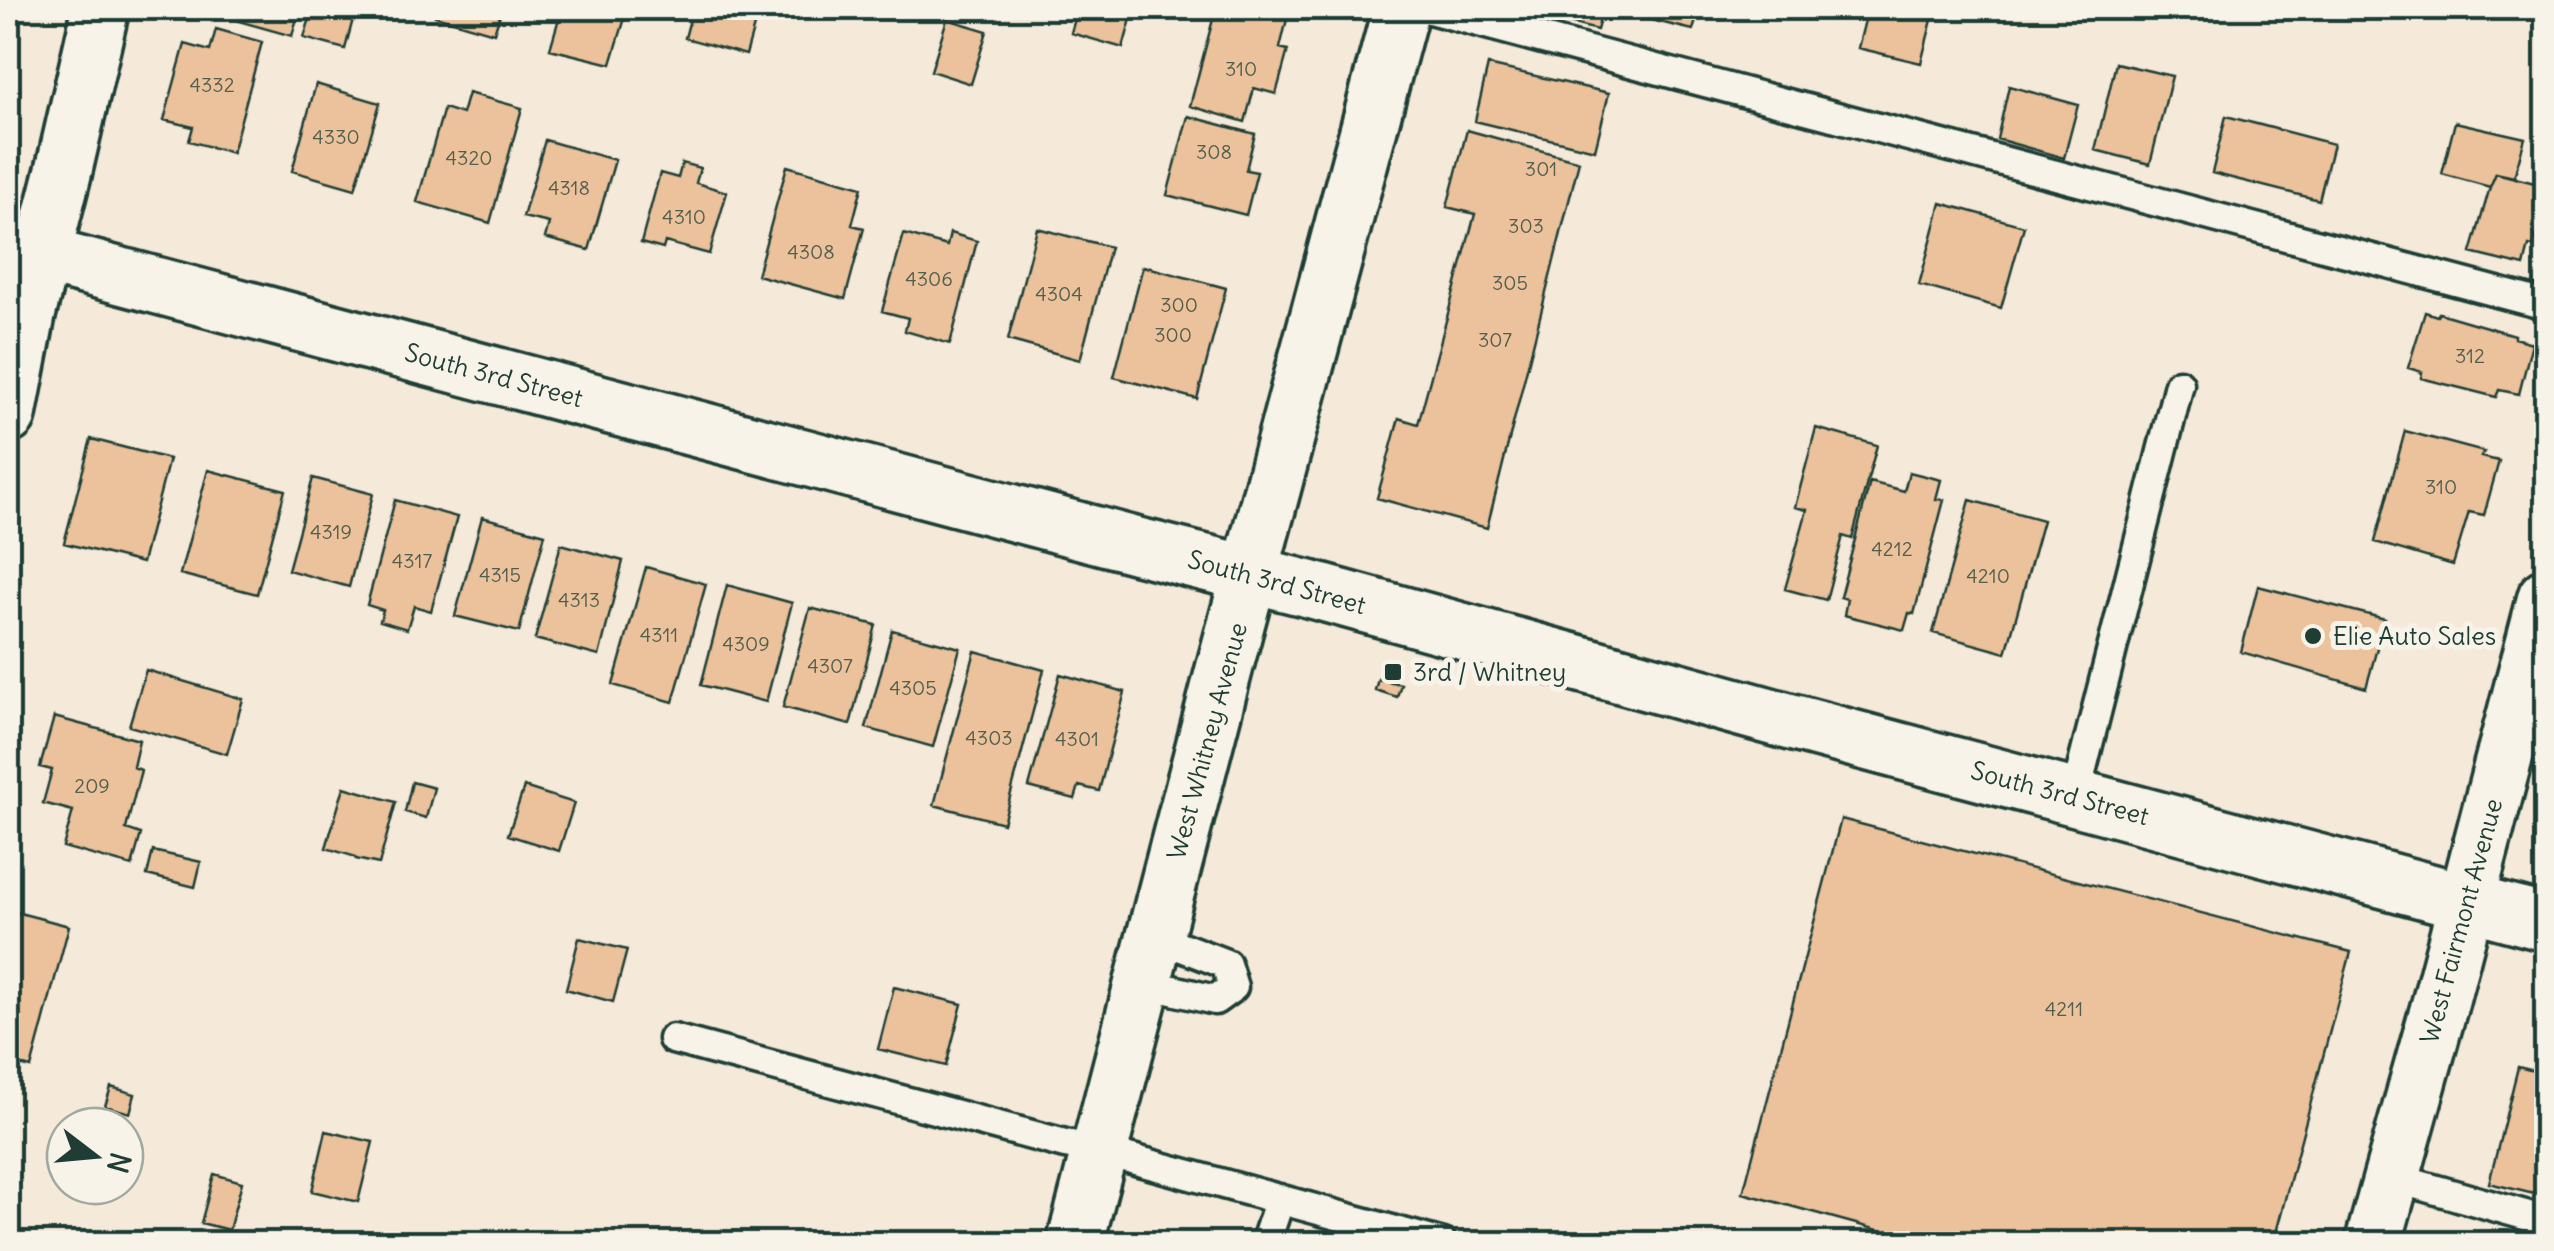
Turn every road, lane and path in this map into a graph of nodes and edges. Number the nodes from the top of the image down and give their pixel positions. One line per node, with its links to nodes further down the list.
1 (101, 8): 4 (main road)
2 (1401, 8): 8 (main road, West Whitney Avenue)
3 (1426, 8): 5 (lane)
4 (24, 250): 7 (main road); 8 (main road, South 3rd Street)
5 (2546, 305)
6 (2179, 384): 10 (lane)
7 (8, 415)
8 (1251, 575): 10 (main road, South 3rd Street); 14 (main road, West Whitney Avenue)
9 (2546, 597): 11 (main road, West Fairmont Avenue)
10 (2075, 796): 11 (main road, South 3rd Street)
11 (2466, 901): 12 (main road, South 3rd Street); 15 (main road, West Fairmont Avenue)
12 (2546, 922)
13 (673, 1038): 14 (lane)
14 (1099, 1150): 16 (lane); 18 (main road, West Whitney Avenue)
15 (2392, 1177): 17 (lane); 21 (main road, West Fairmont Avenue)
16 (1280, 1200): 19 (lane); 20 (lane)
17 (2546, 1221)
18 (1075, 1244)
19 (1265, 1244)
20 (1443, 1244)
21 (2373, 1244)

